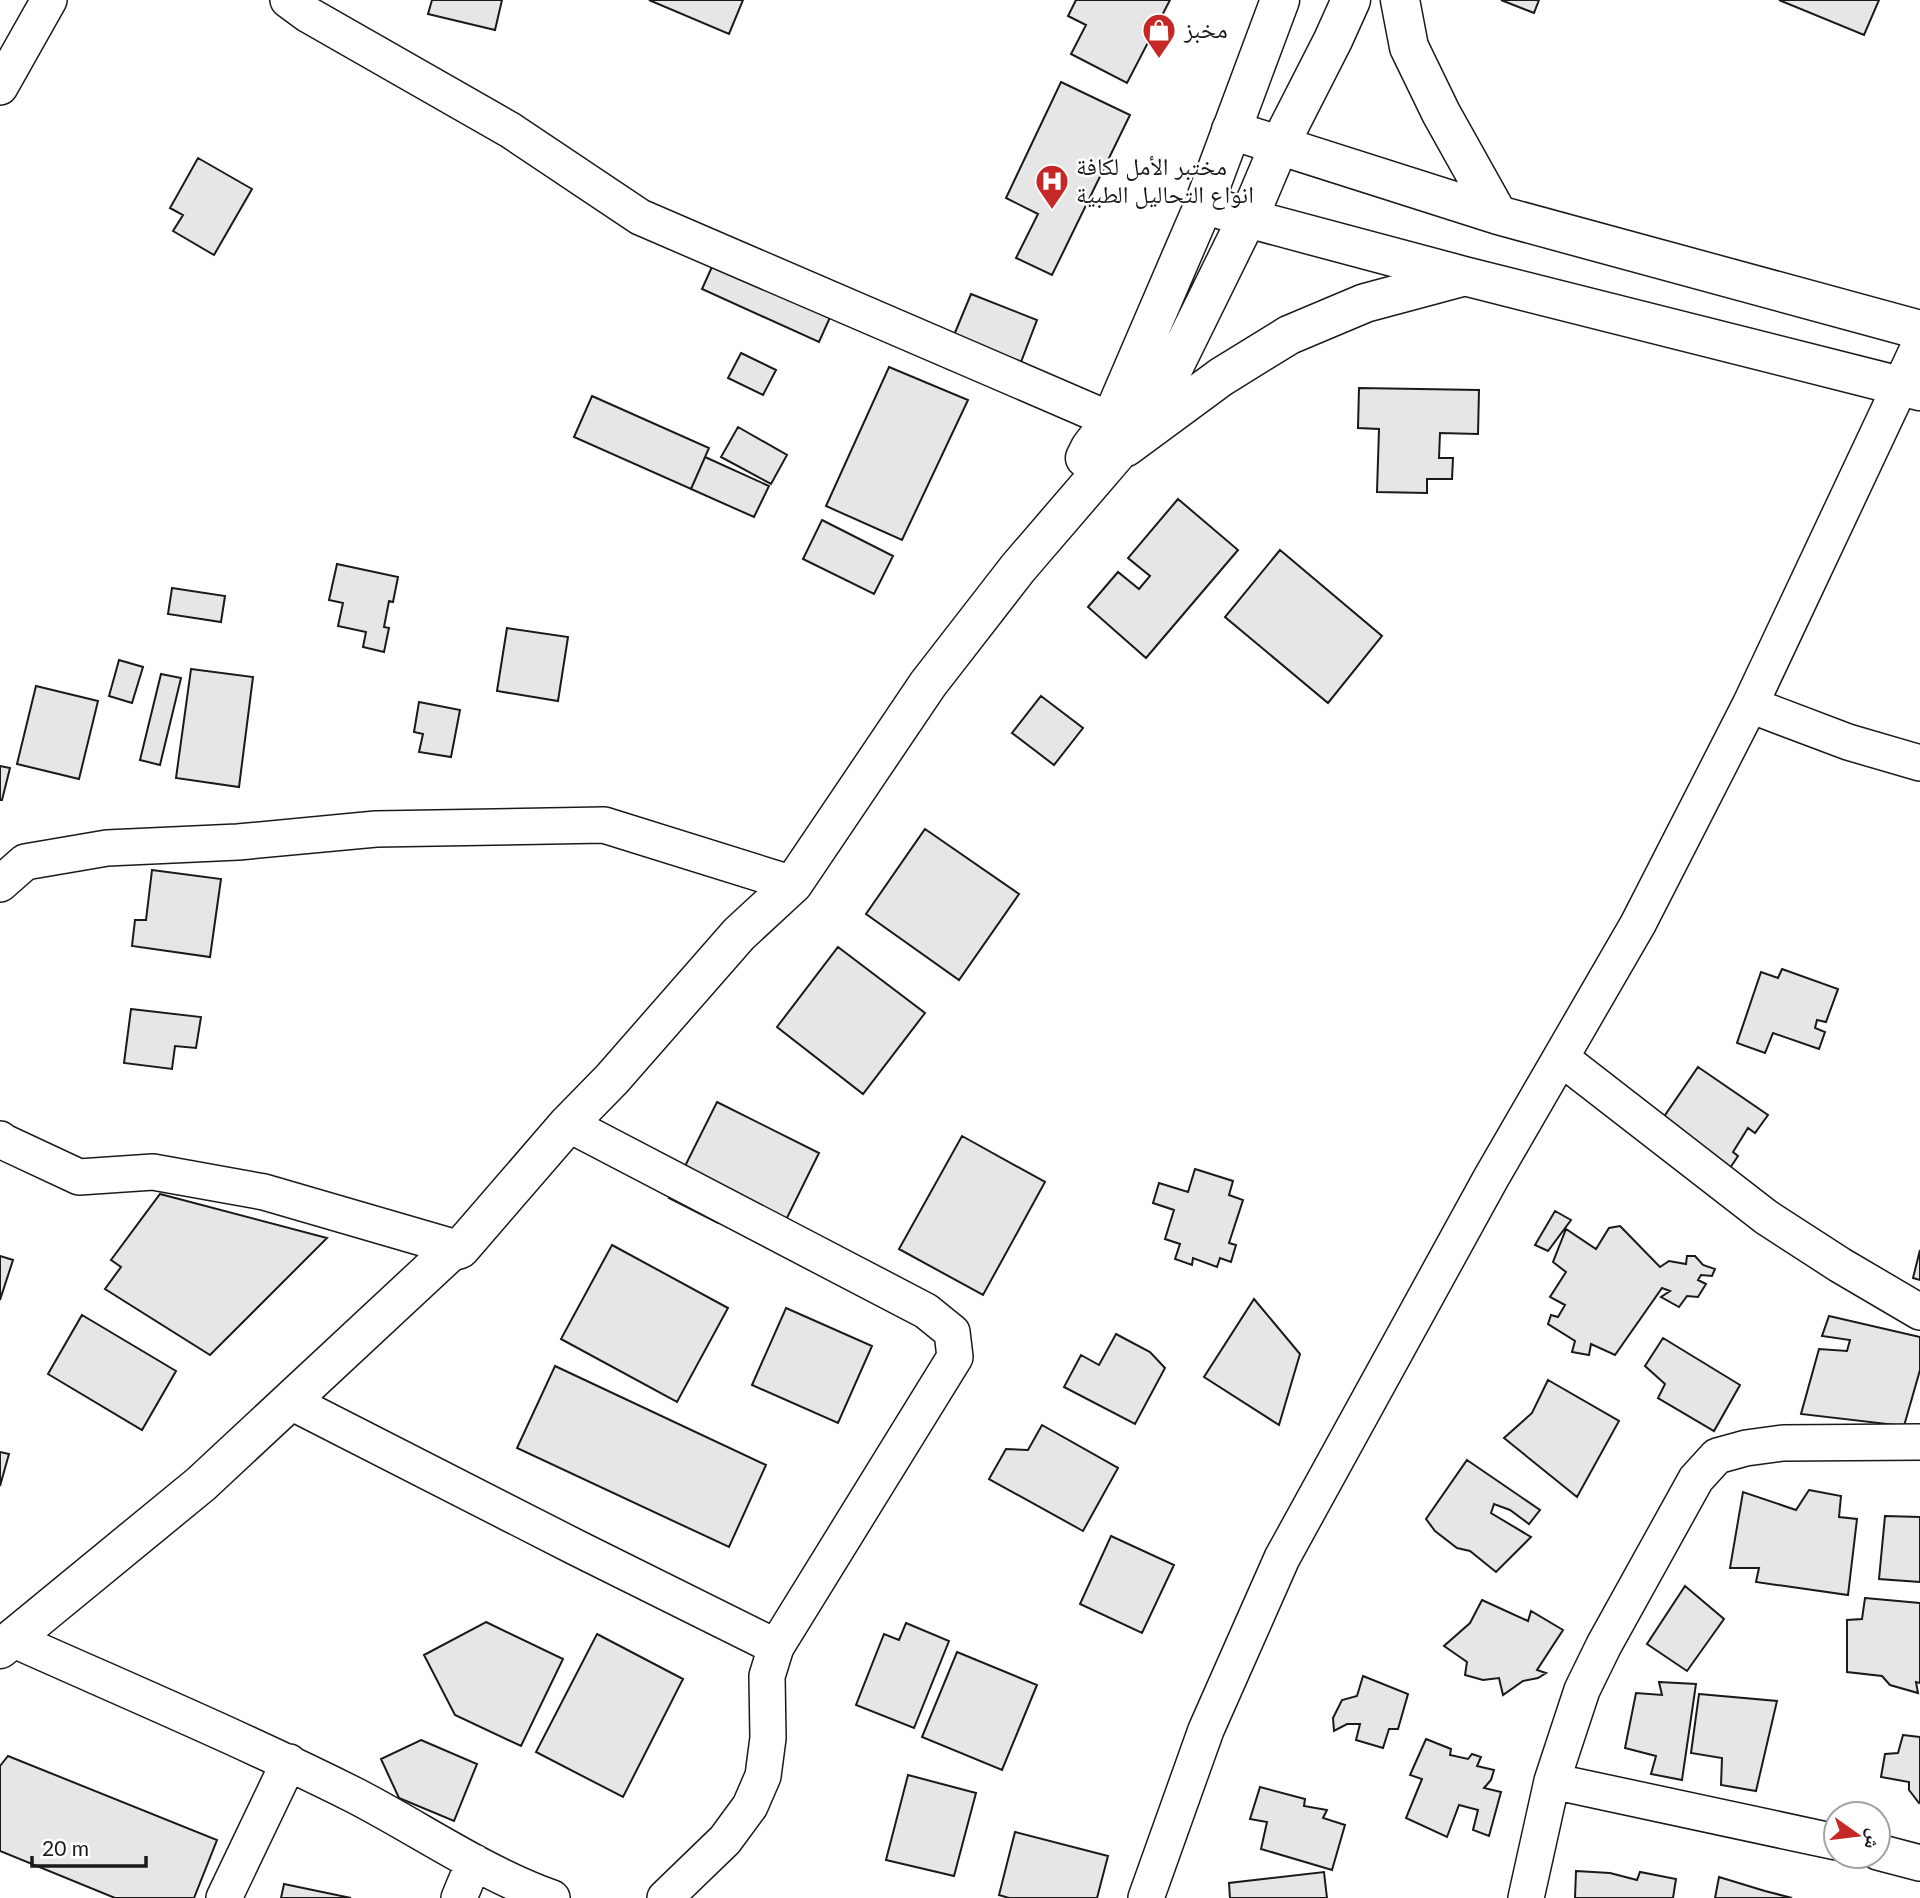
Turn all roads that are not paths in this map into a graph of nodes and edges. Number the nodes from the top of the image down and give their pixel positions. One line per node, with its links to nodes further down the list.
1 (49, 0): 6 (street)
2 (288, 0): 16 (street)
3 (1280, 0): 7 (main road)
4 (1351, 0): 8 (main road)
5 (1400, 0): 10 (main road)
6 (0, 87)
7 (1231, 130): 8 (main road); 9 (main road)
8 (1279, 146): 10 (main road); 11 (main road)
9 (1203, 204): 11 (main road); 16 (main road)
10 (1499, 215): 13 (main road)
11 (1247, 218): 12 (main road); 16 (main road)
12 (1464, 276): 15 (main road); 16 (main road)
13 (1920, 330)
14 (1920, 344): 15 (street)
15 (1910, 389): 17 (street)
16 (1113, 437): 20 (main road)
17 (1750, 705): 18 (street); 22 (street)
18 (1920, 763)
19 (13, 873): 20 (street); 21 (street)
20 (793, 884): 23 (main road)
21 (0, 890)
22 (1561, 1058): 26 (street); 41 (street)
23 (568, 1125): 25 (main road); 30 (street)
24 (0, 1139): 25 (street)
25 (460, 1249): 27 (main road)
26 (1920, 1312)
27 (291, 1402): 29 (main road); 30 (street)
28 (1920, 1442): 32 (street)
29 (6, 1644): 31 (street)
30 (776, 1647): 40 (street)
31 (289, 1762): 35 (street); 37 (street)
32 (1552, 1782): 33 (street); 42 (street)
33 (1822, 1839)
34 (1892, 1856): 36 (street)
35 (474, 1862): 38 (street); 39 (street)
36 (1920, 1863)
37 (224, 1898)
38 (459, 1898)
39 (552, 1898)
40 (665, 1898)
41 (1146, 1898)
42 (1526, 1898)

